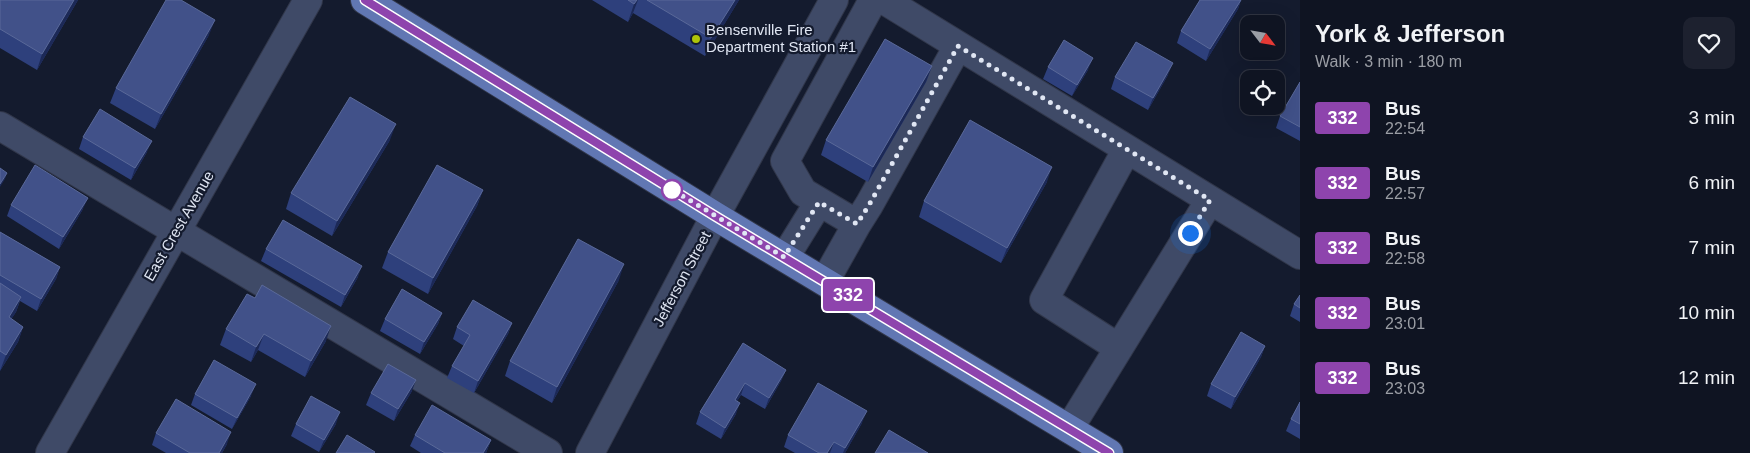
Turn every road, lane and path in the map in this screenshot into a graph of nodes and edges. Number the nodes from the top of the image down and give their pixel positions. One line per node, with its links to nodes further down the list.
1 (308, 0): 15 (street, East Crest Avenue)
2 (365, 0): 13 (main road)
3 (834, 0): 8 (street, Jefferson Street)
4 (873, 0): 10 (street)
5 (884, 0): 6 (street)
6 (958, 46): 9 (street); 14 (street)
7 (0, 126): 15 (street)
8 (755, 144): 10 (street); 13 (street, Jefferson Street)
9 (1127, 149): 11 (street); 19 (street)
10 (785, 161): 12 (street)
11 (1210, 200): 16 (street); 19 (street)
12 (819, 202): 14 (street); 17 (street)
13 (715, 216): 17 (main road); 23 (street, Jefferson Street)
14 (857, 224): 18 (street)
15 (175, 232): 21 (street, East Crest Avenue); 22 (street)
16 (1300, 255)
17 (784, 257): 18 (main road)
18 (825, 281): 20 (main road)
19 (1119, 348): 20 (street)
20 (1069, 429): 24 (main road)
21 (50, 453)
22 (548, 453)
23 (590, 453)
24 (1109, 453)

